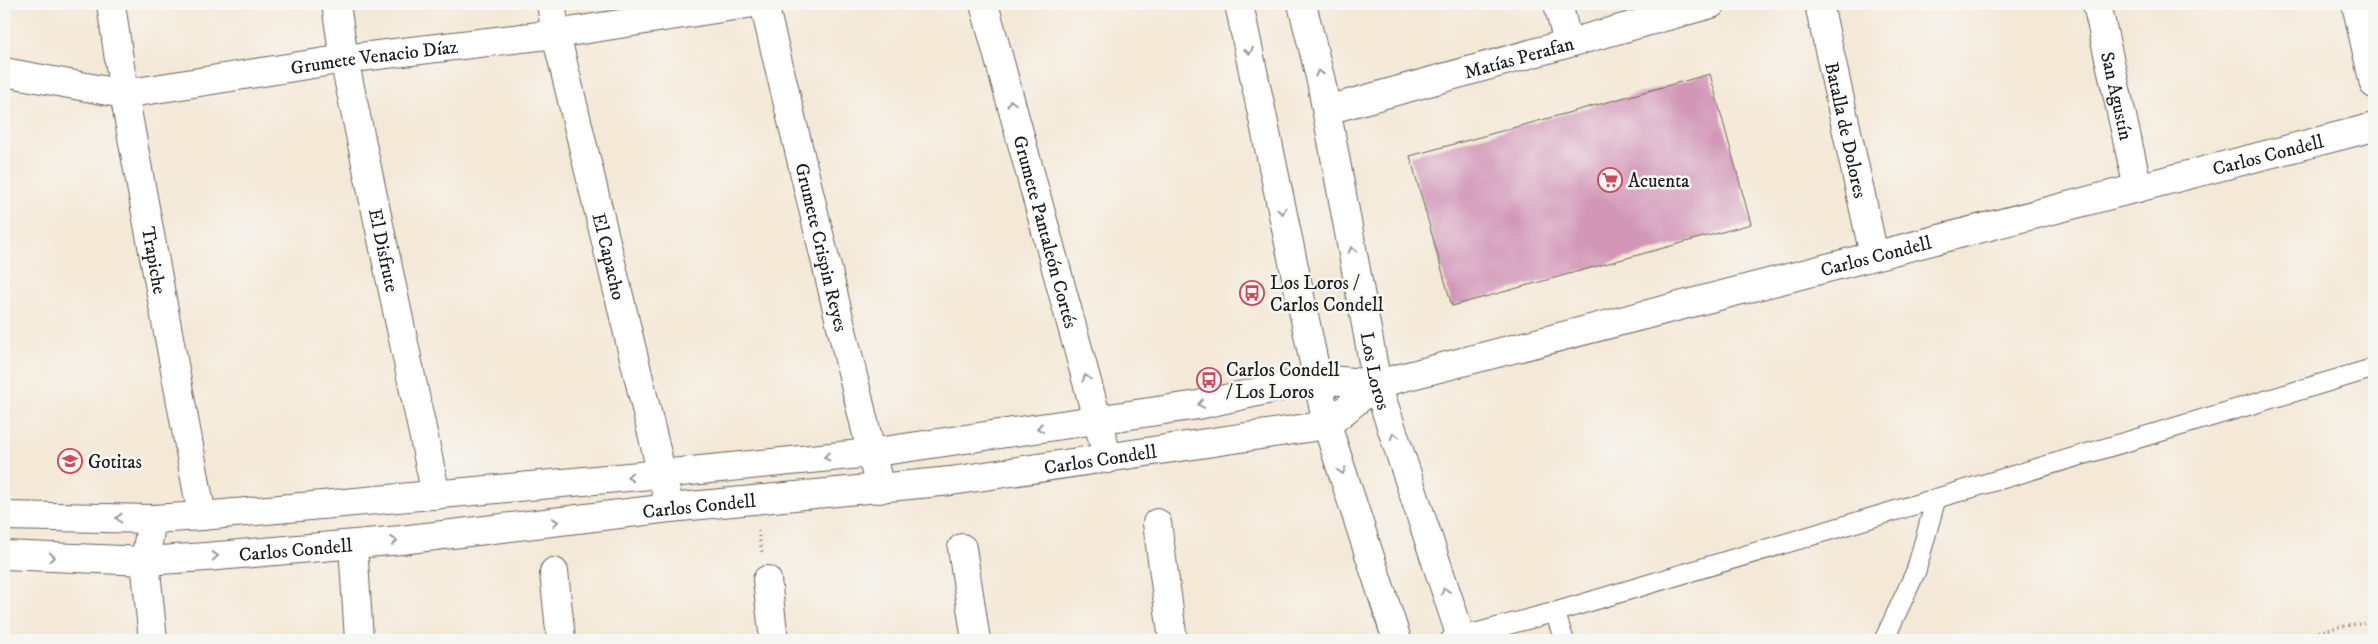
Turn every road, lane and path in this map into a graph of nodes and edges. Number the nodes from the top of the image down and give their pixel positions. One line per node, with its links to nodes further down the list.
1 (111, 4): 19 (street, Trapiche)
2 (336, 4): 16 (street, El Disfrute)
3 (551, 4): 14 (street, El Capacho)
4 (747, 4): 14 (street, Grumete Venacio Díaz)
5 (764, 4): 29 (street, Grumete Crispin Reyes)
6 (984, 4): 27 (street, Grumete Pantaleón Cortés, one-way to 6)
7 (1239, 4): 25 (street, one-way to 25)
8 (1302, 4): 20 (street, Los Loros, one-way to 8)
9 (1558, 4): 15 (street)
10 (1711, 4): 15 (street, Matías Perafan)
11 (1819, 4): 23 (street, Batalla de Dolores)
12 (2097, 4): 22 (street, San Agustín)
13 (2356, 4): 18 (street)
14 (556, 34): 16 (street, Grumete Venacio Díaz); 31 (street, El Capacho)
15 (1568, 43): 20 (street, Matías Perafan)
16 (344, 59): 19 (street, Grumete Venacio Díaz); 33 (street, El Disfrute)
17 (4, 72): 19 (street, Grumete Venacio Díaz)
18 (2374, 84)
19 (124, 94): 38 (street, Trapiche)
20 (1326, 110): 26 (street, Los Loros, one-way to 20)
21 (2374, 127): 22 (street, Carlos Condell)
22 (2138, 188): 23 (street, Carlos Condell)
23 (1874, 255): 26 (street, Carlos Condell)
24 (2374, 368): 34 (lane)
25 (1317, 380): 26 (street, Carlos Condell); 27 (street, Carlos Condell, one-way to 27); 28 (street)
26 (1377, 384): 28 (street, Carlos Condell); 49 (street, Los Loros, one-way to 26)
27 (1097, 420): 29 (street, Carlos Condell, one-way to 29); 30 (street, Grumete Pantaleón Cortés)
28 (1327, 425): 30 (street, Carlos Condell); 56 (street, one-way to 56)
29 (870, 453): 31 (street, Carlos Condell, one-way to 31); 32 (street, Grumete Crispin Reyes)
30 (1108, 459): 32 (street, Carlos Condell)
31 (661, 474): 33 (street, Carlos Condell, one-way to 33); 36 (street, El Capacho)
32 (880, 490): 35 (street, Carlos Condell)
33 (436, 496): 38 (street, Carlos Condell)
34 (1936, 499): 47 (lane); 58 (lane)
35 (752, 500): 36 (street, Carlos Condell); 46 (path)
36 (670, 508): 41 (street, Carlos Condell, one-way to 36)
37 (4, 516): 39 (street, Carlos Condell, one-way to 37)
38 (202, 516): 39 (street, Carlos Condell)
39 (152, 519): 44 (street)
40 (1157, 523): 55 (street)
41 (353, 545): 44 (street, Carlos Condell, one-way to 41); 51 (street)
42 (962, 548): 54 (street)
43 (4, 555): 44 (street, Carlos Condell, one-way to 44)
44 (145, 561): 50 (street)
45 (554, 572): 52 (street)
46 (767, 580): 53 (street)
47 (1554, 612): 49 (lane); 57 (lane)
48 (2374, 622): 59 (path)
49 (1457, 639)
50 (152, 640)
51 (359, 640)
52 (561, 640)
53 (774, 640)
54 (976, 640)
55 (1173, 640)
56 (1397, 640)
57 (1564, 640)
58 (1884, 640)
59 (2285, 640)

